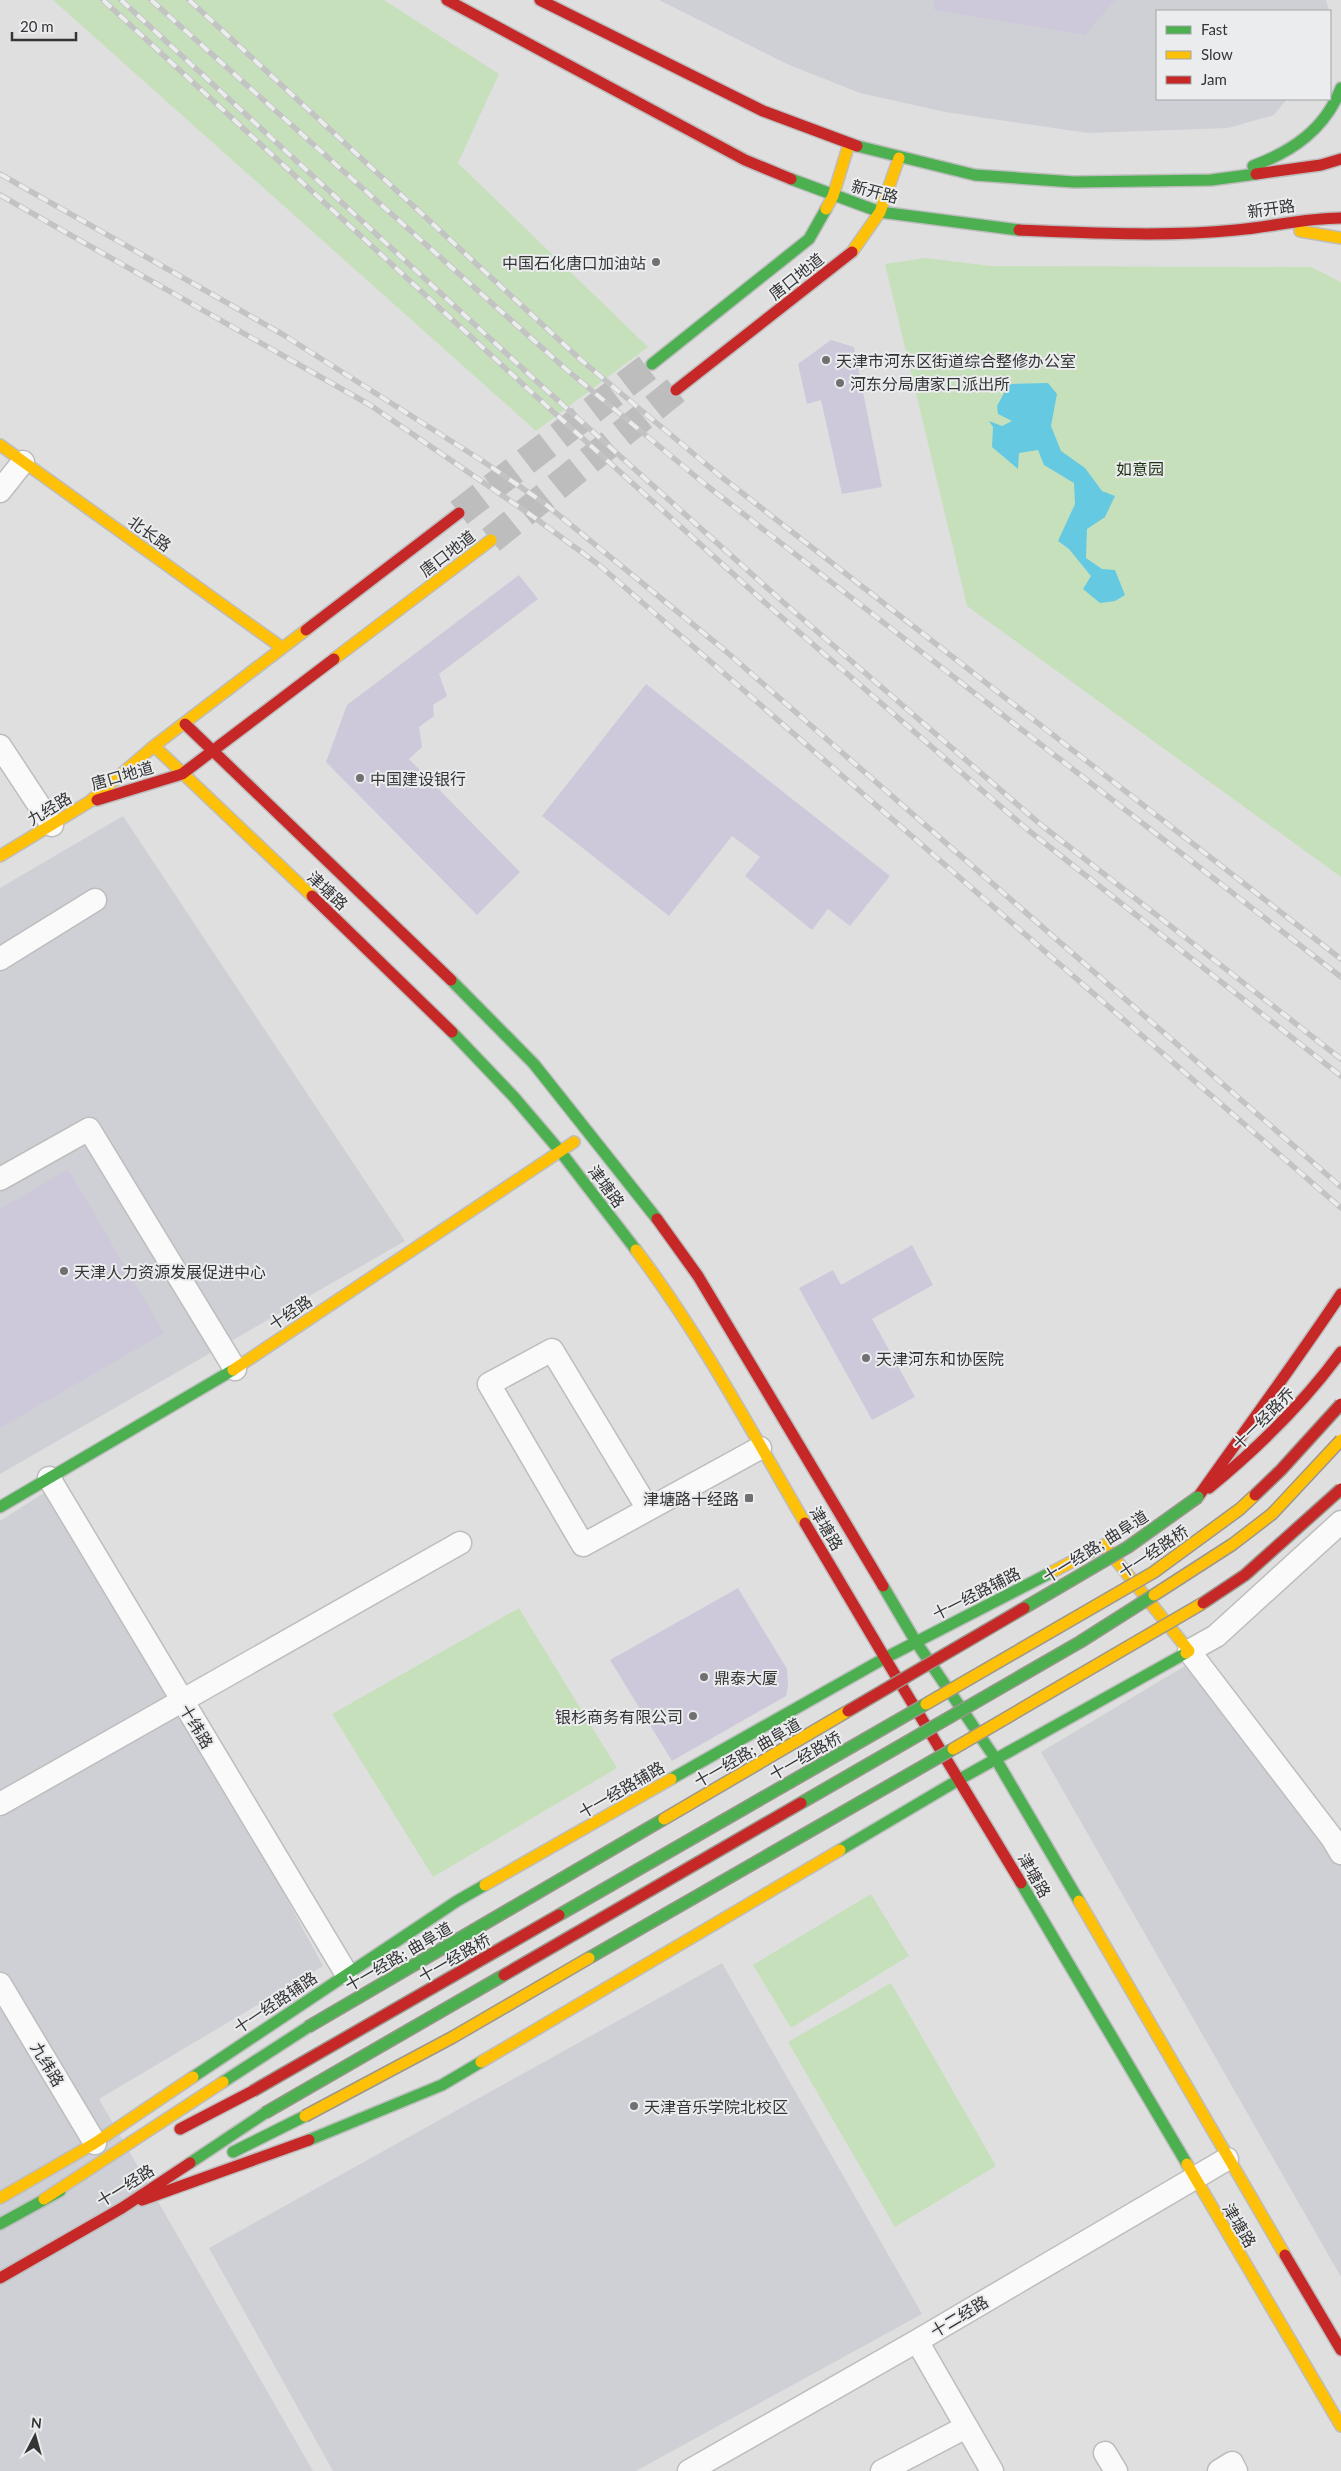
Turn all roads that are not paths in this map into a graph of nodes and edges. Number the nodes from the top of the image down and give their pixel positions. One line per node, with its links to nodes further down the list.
1 (447, 0): 8 (main road, 新开路)
2 (540, 0): 4 (main road)
3 (1341, 88): 7 (main road)
4 (849, 144): 5 (main road); 8 (main road, 唐口地道)
5 (899, 158): 7 (main road); 9 (main road, 唐口地道)
6 (1341, 159): 7 (main road)
7 (1212, 180)
8 (833, 196): 9 (main road, 新开路); 13 (main road, 唐口地道)
9 (880, 212): 11 (main road, 新开路); 14 (main road, 唐口地道)
10 (1341, 218): 11 (main road, 新开路)
11 (1236, 230): 12 (main road)
12 (1341, 238)
13 (652, 364)
14 (676, 390)
15 (0, 445): 16 (main road, 北长路)
16 (23, 462): 17 (street); 20 (main road, 北长路)
17 (0, 491)
18 (459, 513): 20 (main road, 唐口地道)
19 (491, 540): 24 (main road, 唐口地道)
20 (281, 647): 21 (main road, 唐口地道)
21 (185, 724): 23 (main road, 唐口地道); 24 (main road, 津塘路)
22 (0, 746): 27 (street)
23 (154, 746): 25 (main road, 津塘路); 26 (main road, 唐口地道)
24 (214, 751): 25 (main road, 唐口地道); 31 (main road, 津塘路)
25 (182, 774): 26 (main road, 唐口地道); 32 (main road, 津塘路)
26 (88, 802): 27 (main road, 九经路)
27 (52, 825): 28 (main road, 九经路)
28 (0, 856)
29 (95, 900): 30 (street)
30 (0, 959)
31 (590, 1132): 32 (main road, 十经路); 47 (main road, 津塘路)
32 (560, 1151): 36 (main road, 十经路); 39 (main road, 津塘路)
33 (0, 1179): 36 (street)
34 (1341, 1294): 42 (main road)
35 (1341, 1352): 42 (main road, 十一经路乔)
36 (235, 1369): 40 (main road, 十经路)
37 (1341, 1404): 57 (main road, 十一经路桥, bridge)
38 (1341, 1440): 64 (main road, 十一经路, bridge)
39 (760, 1448): 44 (street); 49 (main road, 津塘路)
40 (48, 1478): 43 (main road, 十经路); 50 (street, 十纬路)
41 (1341, 1489): 64 (main road, bridge)
42 (1198, 1497): 63 (main road, 十一经路; 曲阜道, bridge)
43 (0, 1507)
44 (648, 1509): 44 (street)
45 (1341, 1522): 48 (street)
46 (460, 1543): 50 (street)
47 (916, 1642): 48 (main road, 十一经路辅路); 49 (main road, 十一经路辅路); 51 (main road, 津塘路)
48 (1189, 1651): 51 (main road); 54 (street)
49 (885, 1658): 52 (main road, 津塘路); 55 (main road, 十一经路辅路)
50 (181, 1700): 53 (street); 55 (street, 十纬路)
51 (997, 1761): 52 (main road); 60 (main road, 津塘路)
52 (960, 1779): 61 (main road, 津塘路); 64 (main road)
53 (0, 1804)
54 (1341, 1854)
55 (346, 1973): 58 (main road, 十一经路辅路)
56 (0, 1984): 58 (street, 九纬路)
57 (166, 2136)
58 (95, 2143): 62 (main road, 十一经路辅路)
59 (148, 2145): 63 (main road, 十一经路)
60 (1228, 2158): 61 (street, 十二经路); 68 (main road, 津塘路)
61 (1193, 2178): 67 (street, 十二经路); 69 (main road, 津塘路)
62 (0, 2198)
63 (44, 2199): 65 (main road, 十一经路)
64 (122, 2208): 66 (main road, 十一经路)
65 (0, 2224)
66 (0, 2278)
67 (917, 2341): 70 (street); 71 (street, 十二经路)
68 (1341, 2350)
69 (1341, 2426)
70 (966, 2427): 72 (street); 73 (street)
71 (689, 2471)
72 (882, 2471)
73 (992, 2471)
74 (1219, 2471): 75 (street)
75 (1236, 2471)

